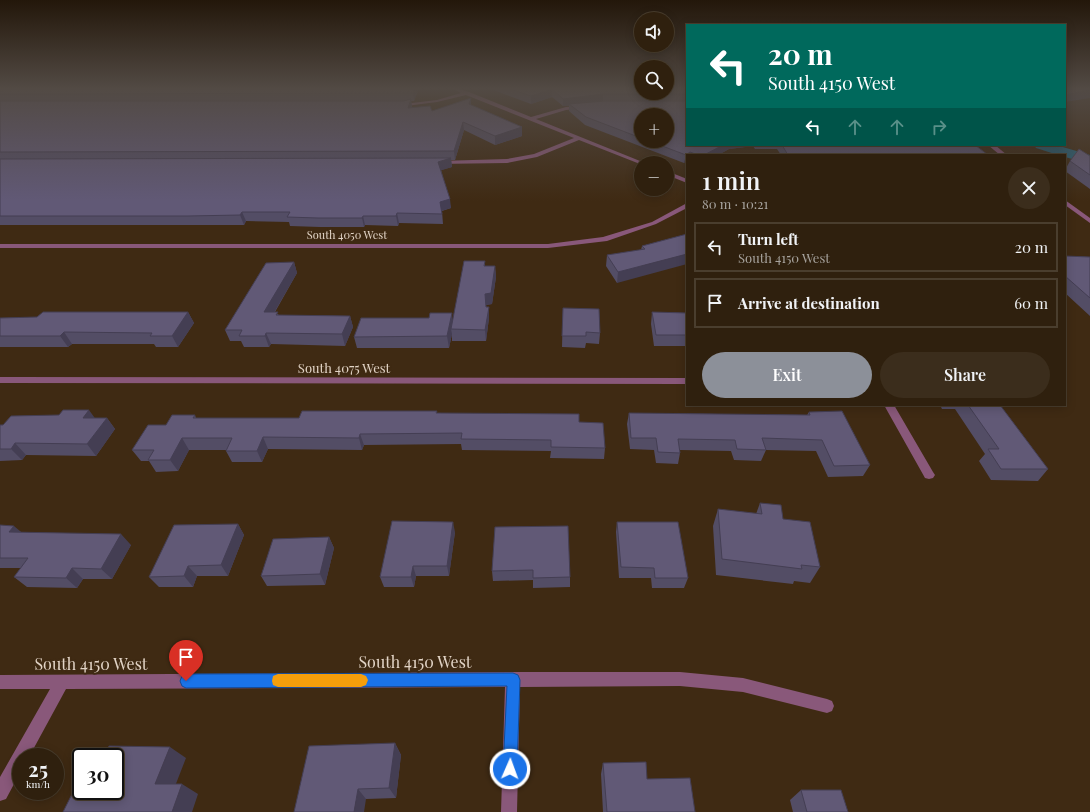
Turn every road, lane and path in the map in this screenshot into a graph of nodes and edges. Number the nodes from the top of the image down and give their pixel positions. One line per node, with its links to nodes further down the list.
1 (547, 126): 2 (street)
2 (578, 138): 5 (street); 6 (street)
3 (992, 146): 4 (street)
4 (1003, 154)
5 (634, 160)
6 (432, 163)
7 (674, 176): 8 (street)
8 (686, 181)
9 (1066, 203): 11 (street)
10 (686, 206): 12 (street, South 4050 West)
11 (1090, 221)
12 (0, 246)
13 (0, 380): 14 (street, South 4075 West)
14 (686, 381)
15 (890, 406): 16 (street)
16 (929, 475)
17 (513, 680): 19 (street, South 4150 West); 20 (street, South 4150 West); 22 (street)
18 (0, 682): 19 (street, South 4150 West)
19 (62, 682): 21 (street)
20 (827, 706)
21 (0, 793)
22 (509, 812)

